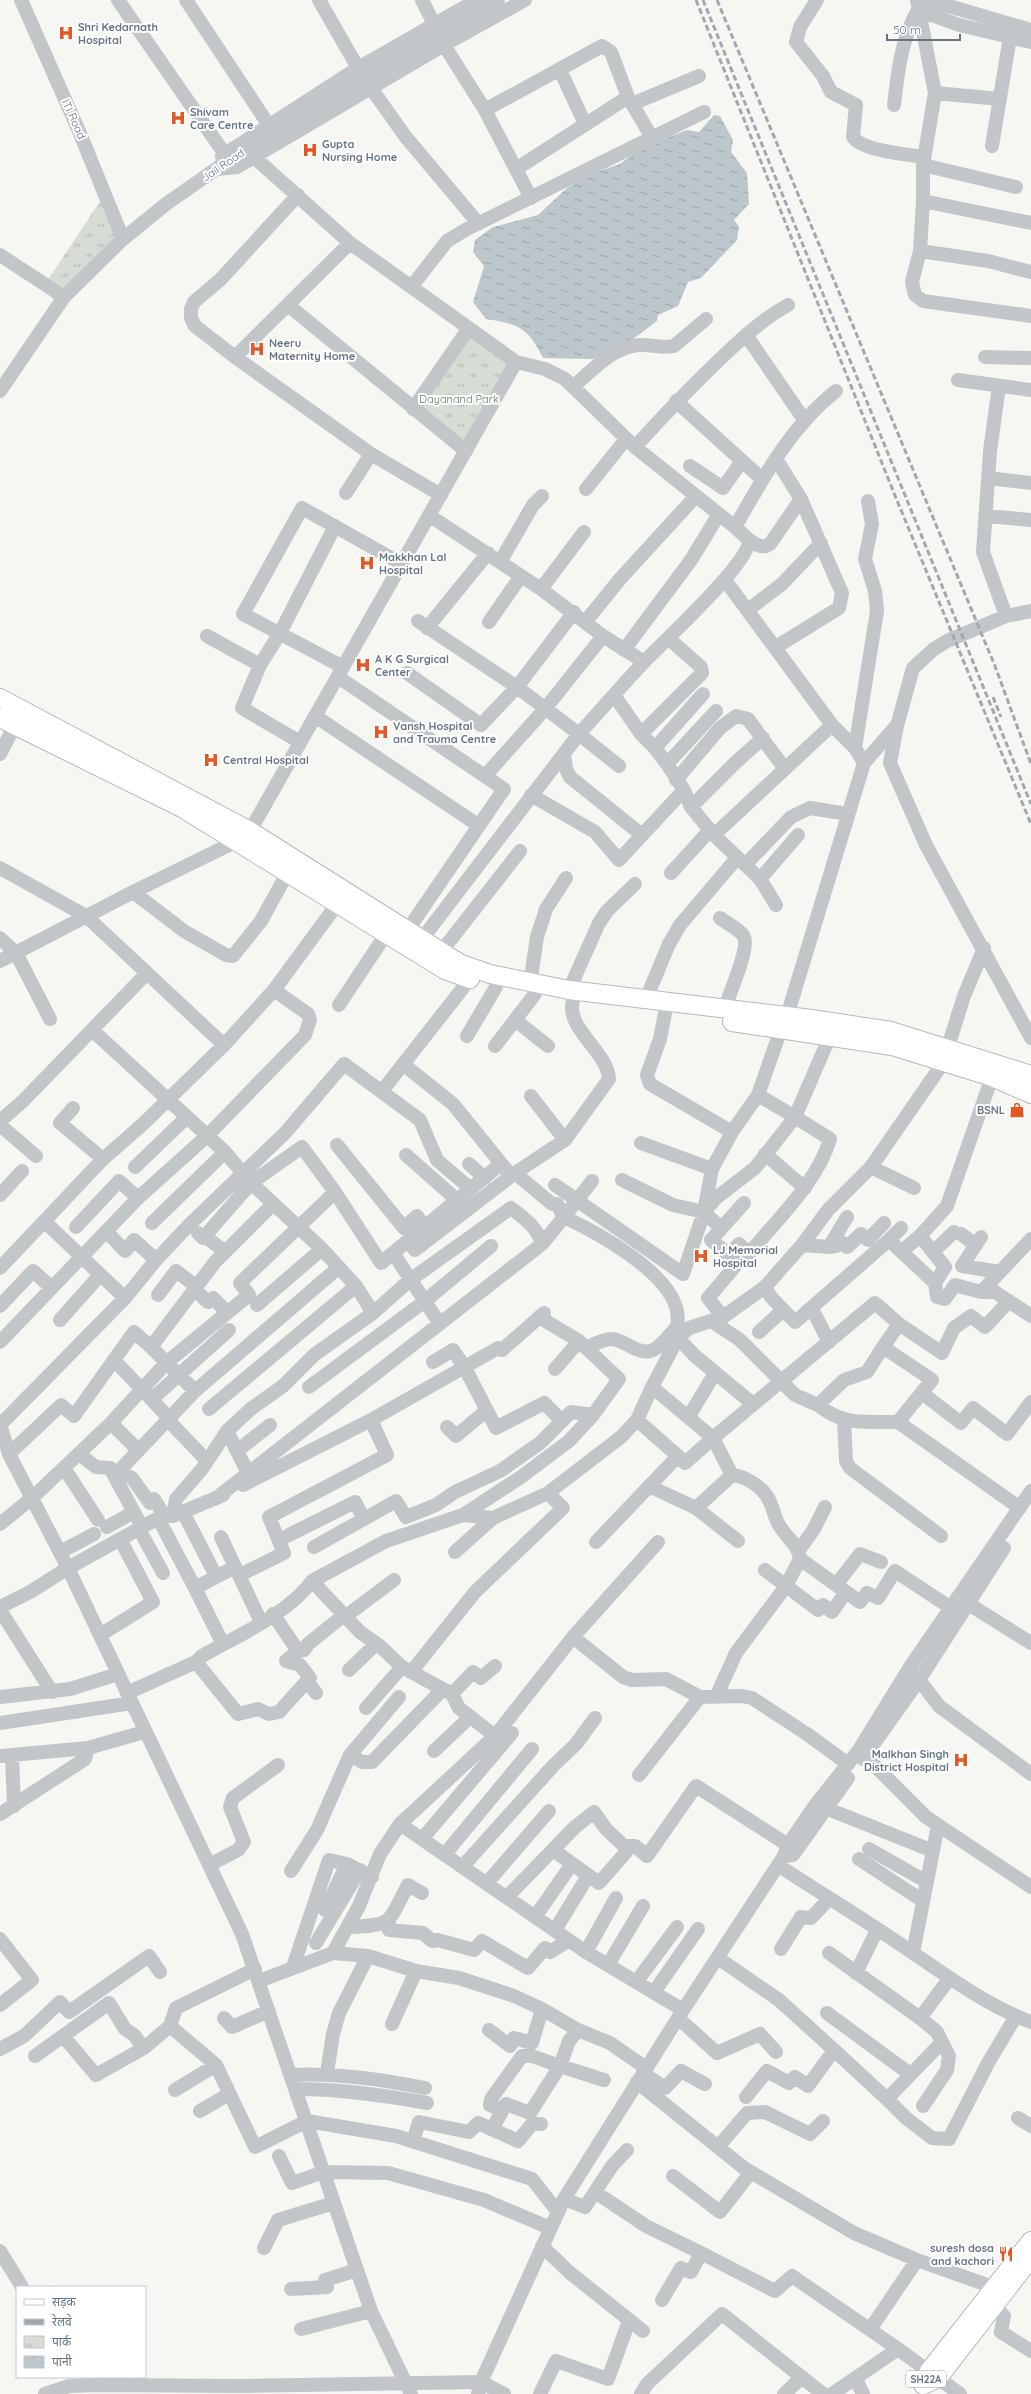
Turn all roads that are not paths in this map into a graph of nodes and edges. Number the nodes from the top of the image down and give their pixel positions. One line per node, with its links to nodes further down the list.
1 (21, 0): 43 (street, ITI Road)
2 (118, 0): 32 (street)
3 (186, 0): 28 (street)
4 (319, 0): 18 (street)
5 (422, 0): 13 (street)
6 (477, 0): 13 (street)
7 (498, 0): 36 (street, Jail Road, bridge)
8 (525, 0): 17 (street)
9 (817, 0): 34 (street)
10 (955, 0): 12 (street)
11 (921, 3): 14 (street); 15 (street); 22 (street); 25 (street)
12 (1031, 20)
13 (434, 25): 17 (street); 18 (street)
14 (1031, 30)
15 (1010, 37): 16 (street); 23 (street)
16 (1031, 42)
17 (444, 44): 21 (street); 26 (street)
18 (358, 68): 28 (street)
19 (560, 70): 24 (street); 26 (street); 29 (street)
20 (699, 76): 24 (street)
21 (371, 88): 33 (street); 41 (street)
22 (935, 92): 23 (street); 34 (street)
23 (1000, 99): 31 (street)
24 (630, 100): 29 (street); 30 (street)
25 (894, 105)
26 (485, 110): 35 (street)
27 (704, 112): 30 (street)
28 (268, 124): 32 (street)
29 (585, 124): 35 (street)
30 (651, 136): 39 (street)
31 (992, 146)
32 (224, 153): 36 (street)
33 (254, 157): 36 (street); 38 (street)
34 (923, 161): 37 (street); 40 (street)
35 (516, 169): 39 (street)
36 (213, 172): 43 (street, Jail Road)
37 (1016, 187)
38 (298, 195): 44 (street); 56 (street)
39 (531, 198): 41 (street)
40 (923, 201): 42 (street); 45 (street)
41 (478, 223): 48 (street)
42 (1031, 223)
43 (123, 239): 49 (street, Jail Road)
44 (350, 243): 48 (street); 50 (street)
45 (920, 251): 47 (street); 52 (street)
46 (0, 255): 49 (street)
47 (1031, 272)
48 (412, 286): 54 (street)
49 (64, 297): 64 (street, Jail Road)
50 (288, 306): 56 (street); 67 (street)
51 (788, 306): 55 (street)
52 (1031, 316)
53 (706, 319): 61 (street)
54 (469, 328): 59 (street); 67 (street)
55 (746, 335): 66 (street); 68 (street)
56 (235, 357): 71 (street)
57 (985, 357): 58 (street)
58 (1031, 358)
59 (516, 362): 61 (street); 70 (street)
60 (958, 380): 62 (street)
61 (574, 386): 69 (street)
62 (999, 386): 63 (street); 75 (street)
63 (1031, 390)
64 (0, 391)
65 (836, 392): 68 (street)
66 (676, 401): 69 (street); 73 (street)
67 (413, 409): 70 (street)
68 (804, 421): 72 (street)
69 (631, 443): 78 (street); 82 (street)
70 (466, 451): 80 (street)
71 (371, 454): 79 (street); 80 (street)
72 (776, 459): 76 (street); 83 (street)
73 (742, 461): 74 (street); 76 (street)
74 (690, 466)
75 (988, 478): 77 (street); 87 (street)
76 (762, 479): 90 (street)
77 (1031, 483)
78 (586, 489)
79 (346, 493)
80 (441, 495): 86 (street)
81 (542, 496): 95 (street)
82 (696, 496): 85 (street); 104 (street)
83 (801, 499): 92 (street); 93 (street)
84 (868, 501): 131 (street)
85 (719, 514): 90 (street); 111 (street)
86 (430, 516): 94 (street); 96 (street)
87 (986, 516): 88 (street); 103 (street)
88 (1031, 520)
89 (335, 526): 96 (street); 106 (street); 106 (street)
90 (735, 527): 92 (street)
91 (584, 532): 99 (street)
92 (749, 540): 98 (street)
93 (821, 543): 100 (street); 110 (street)
94 (488, 553): 95 (street); 116 (street)
95 (500, 562): 97 (street)
96 (402, 564): 114 (street)
97 (520, 576): 99 (street); 105 (street)
98 (725, 580): 100 (street); 109 (street)
99 (541, 589): 102 (street)
100 (748, 610): 110 (street)
101 (1031, 611): 103 (street)
102 (574, 612): 104 (street); 116 (street)
103 (1006, 616): 125 (street)
104 (586, 621): 108 (street)
105 (489, 622)
106 (280, 633): 113 (street); 114 (street)
107 (207, 636): 113 (street)
108 (603, 636): 111 (street); 120 (street)
109 (668, 638): 112 (street); 127 (street)
110 (776, 647): 124 (street)
111 (624, 650): 112 (street)
112 (644, 662): 118 (street)
113 (260, 665): 129 (street)
114 (340, 672): 122 (street); 138 (street)
115 (407, 672): 116 (street)
116 (517, 687): 120 (street)
117 (703, 694): 130 (street)
118 (614, 695): 126 (street); 127 (street)
119 (0, 698): 147 (main road)
120 (545, 709): 126 (street); 138 (street)
121 (716, 711): 135 (street)
122 (315, 716): 129 (street); 143 (street)
123 (8, 721): 132 (street); 147 (main road)
124 (832, 725): 131 (street); 137 (street)
125 (897, 726): 134 (street); 164 (street)
126 (579, 734): 133 (street); 136 (street)
127 (641, 734): 130 (street)
128 (763, 738): 137 (street); 139 (street); 141 (street)
129 (300, 742): 147 (street)
130 (655, 748): 135 (street)
131 (855, 748): 134 (street)
132 (0, 754)
133 (564, 754): 140 (street); 145 (street)
134 (864, 763): 142 (street)
135 (667, 764): 139 (street)
136 (619, 766)
137 (785, 769): 144 (street)
138 (485, 776): 143 (street)
139 (680, 785): 141 (street); 145 (street)
140 (531, 795): 145 (street); 162 (street)
141 (691, 807): 144 (street)
142 (848, 814): 149 (street); 180 (street)
143 (478, 825): 162 (street)
144 (712, 832): 149 (street); 152 (street)
145 (642, 835)
146 (798, 835): 154 (street)
147 (244, 836): 151 (main road); 156 (street); 162 (main road)
148 (520, 851): 165 (street)
149 (741, 861): 154 (street); 174 (street)
150 (0, 868): 159 (street)
151 (288, 872): 156 (street); 157 (main road)
152 (671, 873)
153 (566, 878): 171 (street)
154 (760, 879): 158 (street)
155 (635, 884): 173 (street)
156 (133, 892): 159 (street)
157 (338, 903): 161 (main road); 172 (street)
158 (776, 905)
159 (86, 916): 166 (street); 168 (street)
160 (720, 918): 176 (street)
161 (386, 934): 169 (main road); 175 (street)
162 (415, 935): 165 (main road)
163 (0, 938): 166 (street)
164 (984, 948): 184 (street); 188 (street)
165 (441, 952): 171 (main road)
166 (16, 953): 167 (street); 178 (street)
167 (0, 961)
168 (147, 973): 181 (street); 185 (street)
169 (470, 979): 170 (main road); 189 (street)
170 (496, 987): 171 (main road); 182 (street)
171 (532, 989): 173 (main road); 179 (street)
172 (274, 990): 185 (street); 203 (street)
173 (571, 996): 174 (main road); 177 (main road); 204 (street)
174 (646, 999): 176 (main road)
175 (339, 1006)
176 (724, 1010): 180 (main road)
177 (665, 1013): 180 (main road); 202 (street)
178 (50, 1019)
179 (515, 1020): 186 (street); 187 (street)
180 (784, 1023): 183 (main road); 188 (main road); 194 (street)
181 (92, 1030): 196 (street); 200 (street)
182 (467, 1036)
183 (830, 1036): 188 (main road); 199 (street)
184 (1031, 1038)
185 (224, 1045): 196 (street)
186 (495, 1046)
187 (548, 1046)
188 (945, 1056): 190 (main road); 191 (main road); 215 (street)
189 (403, 1064): 192 (street); 218 (street)
190 (1031, 1075)
191 (992, 1077): 193 (main road); 248 (street)
192 (382, 1091): 220 (street); 226 (street)
193 (1031, 1094)
194 (758, 1095): 199 (street); 202 (street)
195 (531, 1096): 204 (street)
196 (167, 1100): 198 (street); 211 (street)
197 (73, 1108): 211 (street)
198 (187, 1117): 203 (street); 213 (street)
199 (795, 1117): 208 (street); 224 (street)
200 (0, 1121)
201 (0, 1125): 210 (street)
202 (732, 1132): 216 (street)
203 (207, 1136): 207 (street); 229 (street)
204 (565, 1140): 218 (street)
205 (641, 1142): 216 (street)
206 (337, 1146): 243 (street)
207 (225, 1152): 220 (street); 238 (street)
208 (766, 1154): 224 (street); 234 (street)
209 (406, 1155): 230 (street)
210 (36, 1156)
211 (103, 1159): 237 (street)
212 (469, 1164): 219 (street)
213 (135, 1166)
214 (497, 1167): 219 (street)
215 (871, 1167): 225 (street); 253 (street)
216 (712, 1169): 234 (street)
217 (22, 1171): 228 (street)
218 (513, 1174): 235 (street); 251 (street)
219 (485, 1178): 226 (street)
220 (248, 1179): 227 (street); 233 (street); 240 (street); 247 (street)
221 (622, 1180): 234 (street)
222 (592, 1182): 231 (street)
223 (555, 1185): 231 (street)
224 (805, 1188): 261 (street)
225 (914, 1188)
226 (471, 1189): 230 (street)
227 (335, 1192): 241 (street); 260 (street)
228 (0, 1195)
229 (138, 1198): 242 (street); 246 (street)
230 (457, 1200): 243 (street)
231 (577, 1200): 234 (street); 235 (street)
232 (744, 1203): 244 (street)
233 (273, 1204): 241 (street); 258 (street)
234 (704, 1212): 244 (street)
235 (564, 1217): 252 (street); 292 (street)
236 (847, 1217): 256 (street)
237 (44, 1221): 262 (street); 264 (street)
238 (152, 1223)
239 (884, 1223): 256 (street)
240 (189, 1225): 247 (street); 263 (street)
241 (299, 1225): 257 (street); 283 (street)
242 (76, 1227)
243 (424, 1227): 251 (street)
244 (721, 1228): 261 (street)
245 (901, 1228): 250 (street)
246 (106, 1231): 262 (street); 263 (street)
247 (205, 1236): 258 (street)
248 (920, 1236): 255 (street); 259 (street)
249 (1031, 1239): 266 (street)
250 (889, 1240): 269 (street); 281 (street)
251 (408, 1241): 260 (street)
252 (542, 1244): 268 (street); 288 (street)
253 (802, 1245): 256 (street); 271 (street)
254 (492, 1246): 277 (street)
255 (908, 1246)
256 (829, 1247)
257 (322, 1248): 265 (street); 279 (street)
258 (225, 1252): 273 (street)
259 (933, 1252): 266 (street); 269 (street)
260 (393, 1253): 268 (street)
261 (729, 1255): 286 (street)
262 (82, 1257): 267 (street); 272 (street)
263 (156, 1260): 276 (street)
264 (2, 1261)
265 (338, 1268): 270 (street); 291 (street)
266 (1000, 1272): 274 (street)
267 (100, 1275): 276 (street); 287 (street)
268 (410, 1280): 277 (street); 284 (street)
269 (935, 1283): 274 (street)
270 (356, 1286): 284 (street); 299 (street)
271 (765, 1287): 282 (street); 286 (street)
272 (52, 1288): 280 (street); 294 (street)
273 (196, 1288): 275 (street); 283 (street); 297 (street)
274 (981, 1292): 278 (street)
275 (158, 1295)
276 (125, 1298): 327 (street)
277 (425, 1301): 288 (street); 308 (street)
278 (1009, 1301): 285 (street); 289 (street)
279 (257, 1305)
280 (0, 1306)
281 (812, 1309): 282 (street); 295 (street)
282 (783, 1310): 293 (street)
283 (227, 1312): 302 (street)
284 (373, 1313): 330 (street)
285 (1031, 1316)
286 (718, 1319): 292 (street); 307 (street)
287 (60, 1320)
288 (440, 1324): 339 (street)
289 (899, 1324): 295 (street); 298 (street)
290 (229, 1330): 306 (street)
291 (262, 1332): 299 (street); 310 (street)
292 (677, 1332): 296 (street); 305 (street); 309 (street)
293 (759, 1332)
294 (0, 1342)
295 (829, 1342): 307 (street)
296 (582, 1344): 303 (street); 304 (street); 318 (street)
297 (151, 1347): 300 (street); 302 (street)
298 (883, 1347): 311 (street); 315 (street)
299 (278, 1350): 316 (street)
300 (114, 1360): 312 (street); 332 (street)
301 (433, 1362): 303 (street)
302 (166, 1363): 306 (street); 312 (street)
303 (465, 1368): 317 (street); 321 (street)
304 (555, 1369)
305 (715, 1373): 314 (street); 319 (street)
306 (178, 1375): 310 (street); 312 (street)
307 (780, 1383): 314 (street); 315 (street)
308 (309, 1387)
309 (652, 1387): 319 (street); 322 (street)
310 (195, 1391): 320 (street)
311 (922, 1393): 313 (street); 325 (street)
312 (147, 1394): 320 (street); 326 (street)
313 (1031, 1402)
314 (752, 1404): 331 (street)
315 (818, 1405): 324 (street)
316 (209, 1409)
317 (487, 1410): 323 (street); 329 (street)
318 (594, 1415): 323 (street); 351 (street)
319 (688, 1416): 331 (street)
320 (168, 1419): 333 (street); 337 (street)
321 (371, 1420): 345 (street); 371 (street)
322 (637, 1420): 336 (street); 343 (street)
323 (562, 1421): 353 (street)
324 (844, 1421): 325 (street); 358 (street)
325 (898, 1422): 348 (street)
326 (111, 1423): 333 (street); 335 (street)
327 (0, 1425): 332 (street)
328 (270, 1425): 334 (street)
329 (447, 1427)
330 (227, 1430): 334 (street); 337 (street)
331 (713, 1438): 336 (street); 340 (street)
332 (5, 1447): 344 (street)
333 (138, 1450): 350 (street)
334 (237, 1451): 339 (street)
335 (79, 1454): 338 (street); 349 (street)
336 (678, 1456): 341 (street)
337 (207, 1461): 350 (street)
338 (64, 1468): 344 (street); 349 (street)
339 (248, 1473): 345 (street)
340 (732, 1475): 347 (street); 367 (street)
341 (649, 1486): 347 (street); 362 (street)
342 (1031, 1492): 348 (street)
343 (548, 1493): 352 (street); 393 (street)
344 (32, 1498): 354 (street); 365 (street)
345 (215, 1499): 350 (street)
346 (825, 1507): 367 (street)
347 (696, 1508): 361 (street)
348 (1026, 1508): 379 (street)
349 (134, 1512): 355 (street)
350 (169, 1515): 355 (street); 373 (street); 377 (street)
351 (463, 1515): 352 (street); 375 (street)
352 (494, 1518): 366 (street)
353 (364, 1519): 357 (street); 364 (street)
354 (0, 1524)
355 (140, 1528): 360 (street); 372 (street)
356 (94, 1534): 365 (street)
357 (287, 1536)
358 (941, 1536)
359 (221, 1537): 371 (street)
360 (120, 1539): 369 (street); 384 (street)
361 (738, 1541)
362 (596, 1542)
363 (658, 1542): 385 (street)
364 (314, 1547)
365 (60, 1552): 369 (street)
366 (455, 1552)
367 (800, 1555): 376 (street); 378 (street)
368 (881, 1562): 378 (street)
369 (68, 1568): 380 (street); 384 (street)
370 (765, 1570): 376 (street)
371 (237, 1571): 373 (street); 383 (street)
372 (163, 1573)
373 (216, 1576): 377 (street)
374 (394, 1580): 382 (street)
375 (312, 1581): 381 (street); 382 (street)
376 (786, 1586): 378 (street); 404 (street)
377 (195, 1588): 387 (street)
378 (841, 1588): 379 (street)
379 (959, 1603): 386 (street); 392 (street); 396 (street)
380 (0, 1608): 398 (street)
381 (273, 1614): 383 (street); 389 (street)
382 (345, 1616): 388 (street); 389 (street)
383 (261, 1622): 387 (street)
384 (100, 1635): 395 (street)
385 (573, 1637): 403 (street); 412 (street)
386 (1031, 1643)
387 (223, 1644): 390 (street)
388 (376, 1644): 393 (street); 394 (street)
389 (298, 1651): 397 (street)
390 (196, 1662): 397 (street); 405 (street)
391 (495, 1666): 399 (street)
392 (910, 1667): 396 (street); 416 (street)
393 (407, 1669): 399 (street); 406 (street)
394 (348, 1670)
395 (118, 1674): 398 (street); 405 (street)
396 (919, 1680): 416 (street); 421 (street)
397 (307, 1681): 400 (street)
398 (52, 1692): 402 (street)
399 (447, 1692): 407 (street); 417 (street)
400 (316, 1693)
401 (399, 1696): 417 (street)
402 (0, 1697)
403 (700, 1697): 404 (street); 422 (street)
404 (716, 1697): 420 (street)
405 (129, 1698): 409 (street); 410 (street)
406 (366, 1708)
407 (470, 1717): 412 (street); 415 (street)
408 (595, 1718): 438 (street)
409 (0, 1723)
410 (144, 1732): 413 (street); 437 (street)
411 (512, 1733): 429 (street)
412 (495, 1736): 427 (street)
413 (88, 1748): 418 (street); 423 (street)
414 (532, 1749): 433 (street)
415 (434, 1751)
416 (862, 1753): 420 (street); 424 (street); 428 (street)
417 (350, 1755): 439 (street)
418 (6, 1756): 423 (street)
419 (278, 1764): 437 (street)
420 (848, 1764): 424 (street)
421 (1031, 1774)
422 (639, 1775)
423 (14, 1806): 426 (street)
424 (821, 1806): 432 (street); 434 (street)
425 (549, 1811): 443 (street)
426 (0, 1814)
427 (400, 1824): 429 (street); 440 (street)
428 (938, 1825): 432 (street); 444 (street)
429 (422, 1839): 433 (street)
430 (553, 1850): 434 (street); 436 (street); 446 (street)
431 (627, 1851): 441 (street)
432 (933, 1851): 442 (street)
433 (445, 1854): 438 (street)
434 (783, 1855): 448 (street); 469 (street)
435 (347, 1864): 440 (street); 451 (street); 471 (street)
436 (572, 1864): 441 (street); 452 (street)
437 (209, 1866): 475 (street)
438 (463, 1866): 443 (street)
439 (291, 1871)
440 (366, 1874): 454 (street); 461 (street)
441 (588, 1876): 457 (street)
442 (927, 1882): 449 (street); 449 (street)
443 (487, 1883): 446 (street)
444 (1031, 1887)
445 (422, 1893): 453 (street)
446 (507, 1897): 452 (street)
447 (616, 1898): 463 (street)
448 (829, 1899): 458 (street); 462 (street)
449 (923, 1901): 466 (street)
450 (643, 1906): 470 (street)
451 (325, 1910)
452 (536, 1917): 457 (street)
453 (389, 1921): 454 (street); 460 (street)
454 (349, 1927): 464 (street)
455 (677, 1927): 477 (street)
456 (698, 1929): 478 (street)
457 (555, 1930): 460 (street)
458 (877, 1930): 466 (street); 474 (street)
459 (0, 1939): 467 (street)
460 (569, 1940): 463 (street)
461 (316, 1943)
462 (781, 1949)
463 (586, 1952): 470 (street)
464 (333, 1953): 468 (street); 471 (street)
465 (829, 1953): 474 (street)
466 (913, 1953): 476 (street)
467 (5, 1956): 479 (street)
468 (368, 1956): 472 (street); 501 (street)
469 (718, 1958): 483 (street); 496 (street)
470 (608, 1964): 477 (street)
471 (293, 1967): 475 (street)
472 (416, 1971): 480 (street); 488 (street)
473 (160, 1972): 495 (street)
474 (856, 1973): 486 (street)
475 (257, 1975): 481 (street); 489 (street)
476 (949, 1979): 484 (street); 486 (street)
477 (637, 1981): 478 (street)
478 (654, 1992): 483 (street)
479 (0, 2005)
480 (542, 2009): 490 (street); 491 (street)
481 (269, 2011): 485 (street); 504 (street)
482 (827, 2013): 503 (street)
483 (680, 2014): 497 (street); 502 (street)
484 (1016, 2016): 487 (street); 512 (street)
485 (224, 2018)
486 (920, 2018): 493 (street)
487 (1031, 2022)
488 (392, 2024)
489 (170, 2026): 494 (street); 499 (street)
490 (489, 2030)
491 (578, 2030): 500 (street); 502 (street)
492 (63, 2036): 494 (street); 494 (street); 498 (street)
493 (942, 2042): 503 (street); 514 (street)
494 (144, 2048)
495 (0, 2049)
496 (834, 2050): 511 (street); 512 (street)
497 (776, 2052)
498 (35, 2056)
499 (216, 2065): 509 (street); 510 (street)
500 (560, 2066): 505 (street); 515 (street); 515 (street)
501 (327, 2073): 504 (street); 507 (street)
502 (642, 2074): 506 (street); 524 (street); 532 (street)
503 (910, 2074): 512 (street)
504 (291, 2075): 508 (street)
505 (604, 2080)
506 (705, 2084)
507 (425, 2088)
508 (296, 2089): 513 (street); 518 (street)
509 (175, 2090)
510 (229, 2094): 516 (street); 518 (street)
511 (746, 2097)
512 (886, 2098)
513 (427, 2103)
514 (923, 2106)
515 (502, 2110): 522 (street)
516 (200, 2111)
517 (1018, 2118): 521 (street)
518 (306, 2121): 523 (street); 527 (street)
519 (823, 2121): 524 (street)
520 (541, 2124): 522 (street)
521 (1031, 2126)
522 (492, 2129): 523 (street)
523 (413, 2141): 532 (street)
524 (718, 2147): 528 (street)
525 (627, 2150): 530 (street)
526 (279, 2156): 527 (street)
527 (324, 2172): 531 (street); 533 (street)
528 (750, 2172): 529 (street); 540 (street)
529 (673, 2176)
530 (595, 2192): 532 (street); 537 (street)
531 (334, 2203): 536 (street); 541 (street)
532 (561, 2206): 533 (street)
533 (550, 2228): 535 (street)
534 (1031, 2241): 545 (main road, SH22A)
535 (542, 2246): 548 (street); 558 (street)
536 (264, 2248)
537 (700, 2253): 546 (street); 552 (street)
538 (1, 2254): 542 (street)
539 (1031, 2258): 545 (main road, SH22A)
540 (917, 2260): 545 (street); 549 (street)
541 (357, 2270): 544 (street); 547 (street)
542 (5, 2271): 543 (street)
543 (21, 2286)
544 (291, 2289)
545 (996, 2295): 553 (street); 557 (main road, SH22A)
546 (662, 2300)
547 (371, 2311): 550 (street); 562 (street)
548 (630, 2321): 551 (street); 566 (street)
549 (873, 2325)
550 (301, 2329)
551 (644, 2331)
552 (898, 2349): 555 (street); 557 (street)
553 (1031, 2351)
554 (802, 2378): 567 (street); 568 (street); 569 (street)
555 (856, 2379): 570 (street); 571 (street)
556 (67, 2381): 559 (street); 564 (street)
557 (927, 2382): 572 (street)
558 (480, 2388): 562 (street); 565 (street)
559 (98, 2389): 560 (street)
560 (139, 2389): 563 (street)
561 (295, 2389): 562 (street); 563 (street)
562 (408, 2389)
563 (242, 2390)
564 (45, 2394)
565 (504, 2394)
566 (540, 2394)
567 (641, 2394)
568 (784, 2394)
569 (823, 2394)
570 (832, 2394)
571 (863, 2394)
572 (960, 2394)

